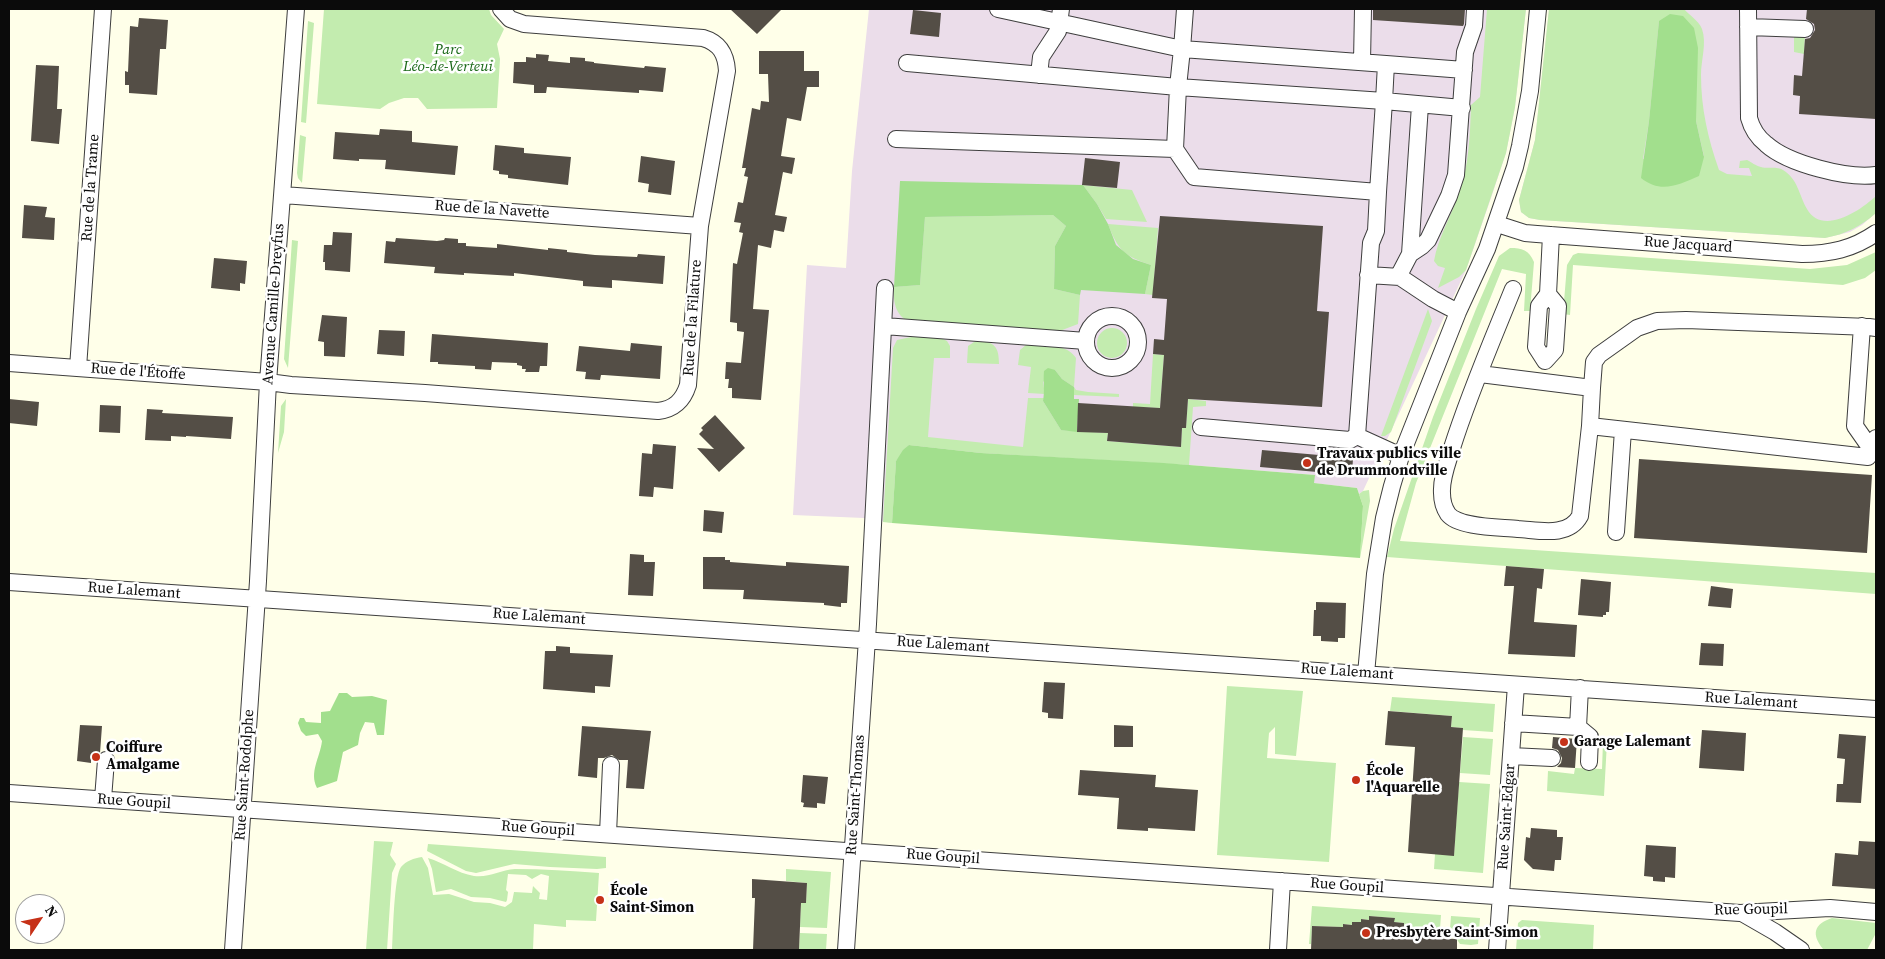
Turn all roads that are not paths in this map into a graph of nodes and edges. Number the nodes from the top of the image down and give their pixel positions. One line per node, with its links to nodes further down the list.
1 (103, 9): 42 (street, Rue de la Trame)
2 (296, 9): 27 (street, Avenue Camille-Dreyfus)
3 (501, 9): 29 (street, Rue de la Filature)
4 (998, 9): 10 (street)
5 (1185, 9): 13 (street)
6 (1363, 9): 14 (street)
7 (1475, 9): 17 (street)
8 (1538, 9): 28 (street)
9 (1748, 9): 11 (street)
10 (1061, 15): 13 (street); 18 (street)
11 (1748, 27): 12 (street); 25 (street)
12 (1805, 29)
13 (1182, 49): 14 (street); 19 (street)
14 (1362, 62): 16 (street)
15 (907, 63): 18 (street)
16 (1386, 64): 17 (street); 20 (street)
17 (1464, 70): 22 (street)
18 (1039, 75): 19 (street)
19 (1178, 87): 20 (street); 24 (street)
20 (1384, 102): 21 (street); 26 (street)
21 (1420, 105): 22 (street); 32 (street)
22 (1462, 108): 32 (street)
23 (896, 139): 24 (street)
24 (1175, 149): 26 (street)
25 (1876, 175)
26 (1378, 192): 33 (street)
27 (283, 195): 29 (street, Rue de la Navette); 44 (street, Avenue Camille-Dreyfus)
28 (1497, 224): 31 (street, Rue Jacquard); 37 (street)
29 (700, 226): 44 (street, Rue de la Filature)
30 (1876, 233): 31 (street, Rue Jacquard)
31 (1552, 235): 45 (street)
32 (1410, 254): 34 (street)
33 (1368, 275): 34 (street); 50 (street)
34 (1398, 277): 37 (street)
35 (885, 288): 38 (street, Rue Saint-Thomas)
36 (1512, 288): 43 (street)
37 (1458, 312): 52 (street)
38 (884, 326): 40 (street); 56 (street, Rue Saint-Thomas)
39 (1869, 327): 46 (street); 51 (street)
40 (1086, 341)
41 (9, 363): 42 (street, Rue de l'Étoffe)
42 (78, 368): 44 (street, Rue de l'Étoffe)
43 (1480, 374): 45 (street); 47 (street)
44 (268, 382): 55 (street, Avenue Camille-Dreyfus)
45 (1543, 382): 46 (street)
46 (1592, 388): 47 (street)
47 (1590, 426): 49 (street)
48 (1201, 428): 50 (street)
49 (1623, 430): 51 (street); 53 (street)
50 (1356, 436): 52 (street)
51 (1872, 450)
52 (1401, 456): 57 (street)
53 (1616, 532)
54 (9, 582): 55 (street, Rue Lalemant)
55 (257, 599): 56 (street, Rue Lalemant); 70 (street, Rue Saint-Rodolphe)
56 (866, 640): 57 (street, Rue Lalemant); 72 (street, Rue Saint-Thomas)
57 (1366, 674): 58 (street, Rue Lalemant)
58 (1516, 685): 59 (street, Rue Lalemant); 61 (street, Rue Saint-Edgar)
59 (1580, 688): 60 (street, Rue Lalemant); 62 (street)
60 (1876, 709)
61 (1513, 723): 62 (street); 63 (street, Rue Saint-Edgar)
62 (1573, 731): 66 (street)
63 (1511, 756): 64 (street); 74 (street, Rue Saint-Edgar)
64 (1552, 758)
65 (106, 760): 69 (street)
66 (1589, 762)
67 (611, 765): 71 (street)
68 (9, 793): 69 (street, Rue Goupil)
69 (103, 800): 70 (street, Rue Goupil)
70 (242, 809): 71 (street, Rue Goupil); 77 (street, Rue Saint-Rodolphe)
71 (608, 834): 72 (street, Rue Goupil)
72 (853, 851): 73 (street, Rue Goupil); 78 (street, Rue Saint-Thomas)
73 (1282, 881): 74 (street, Rue Goupil); 79 (street)
74 (1501, 896): 75 (street, Rue Goupil); 80 (street, Rue Saint-Edgar)
75 (1740, 912): 76 (street, Rue Goupil); 81 (street)
76 (1876, 912)
77 (233, 950)
78 (846, 950)
79 (1278, 950)
80 (1497, 950)
81 (1801, 950)

